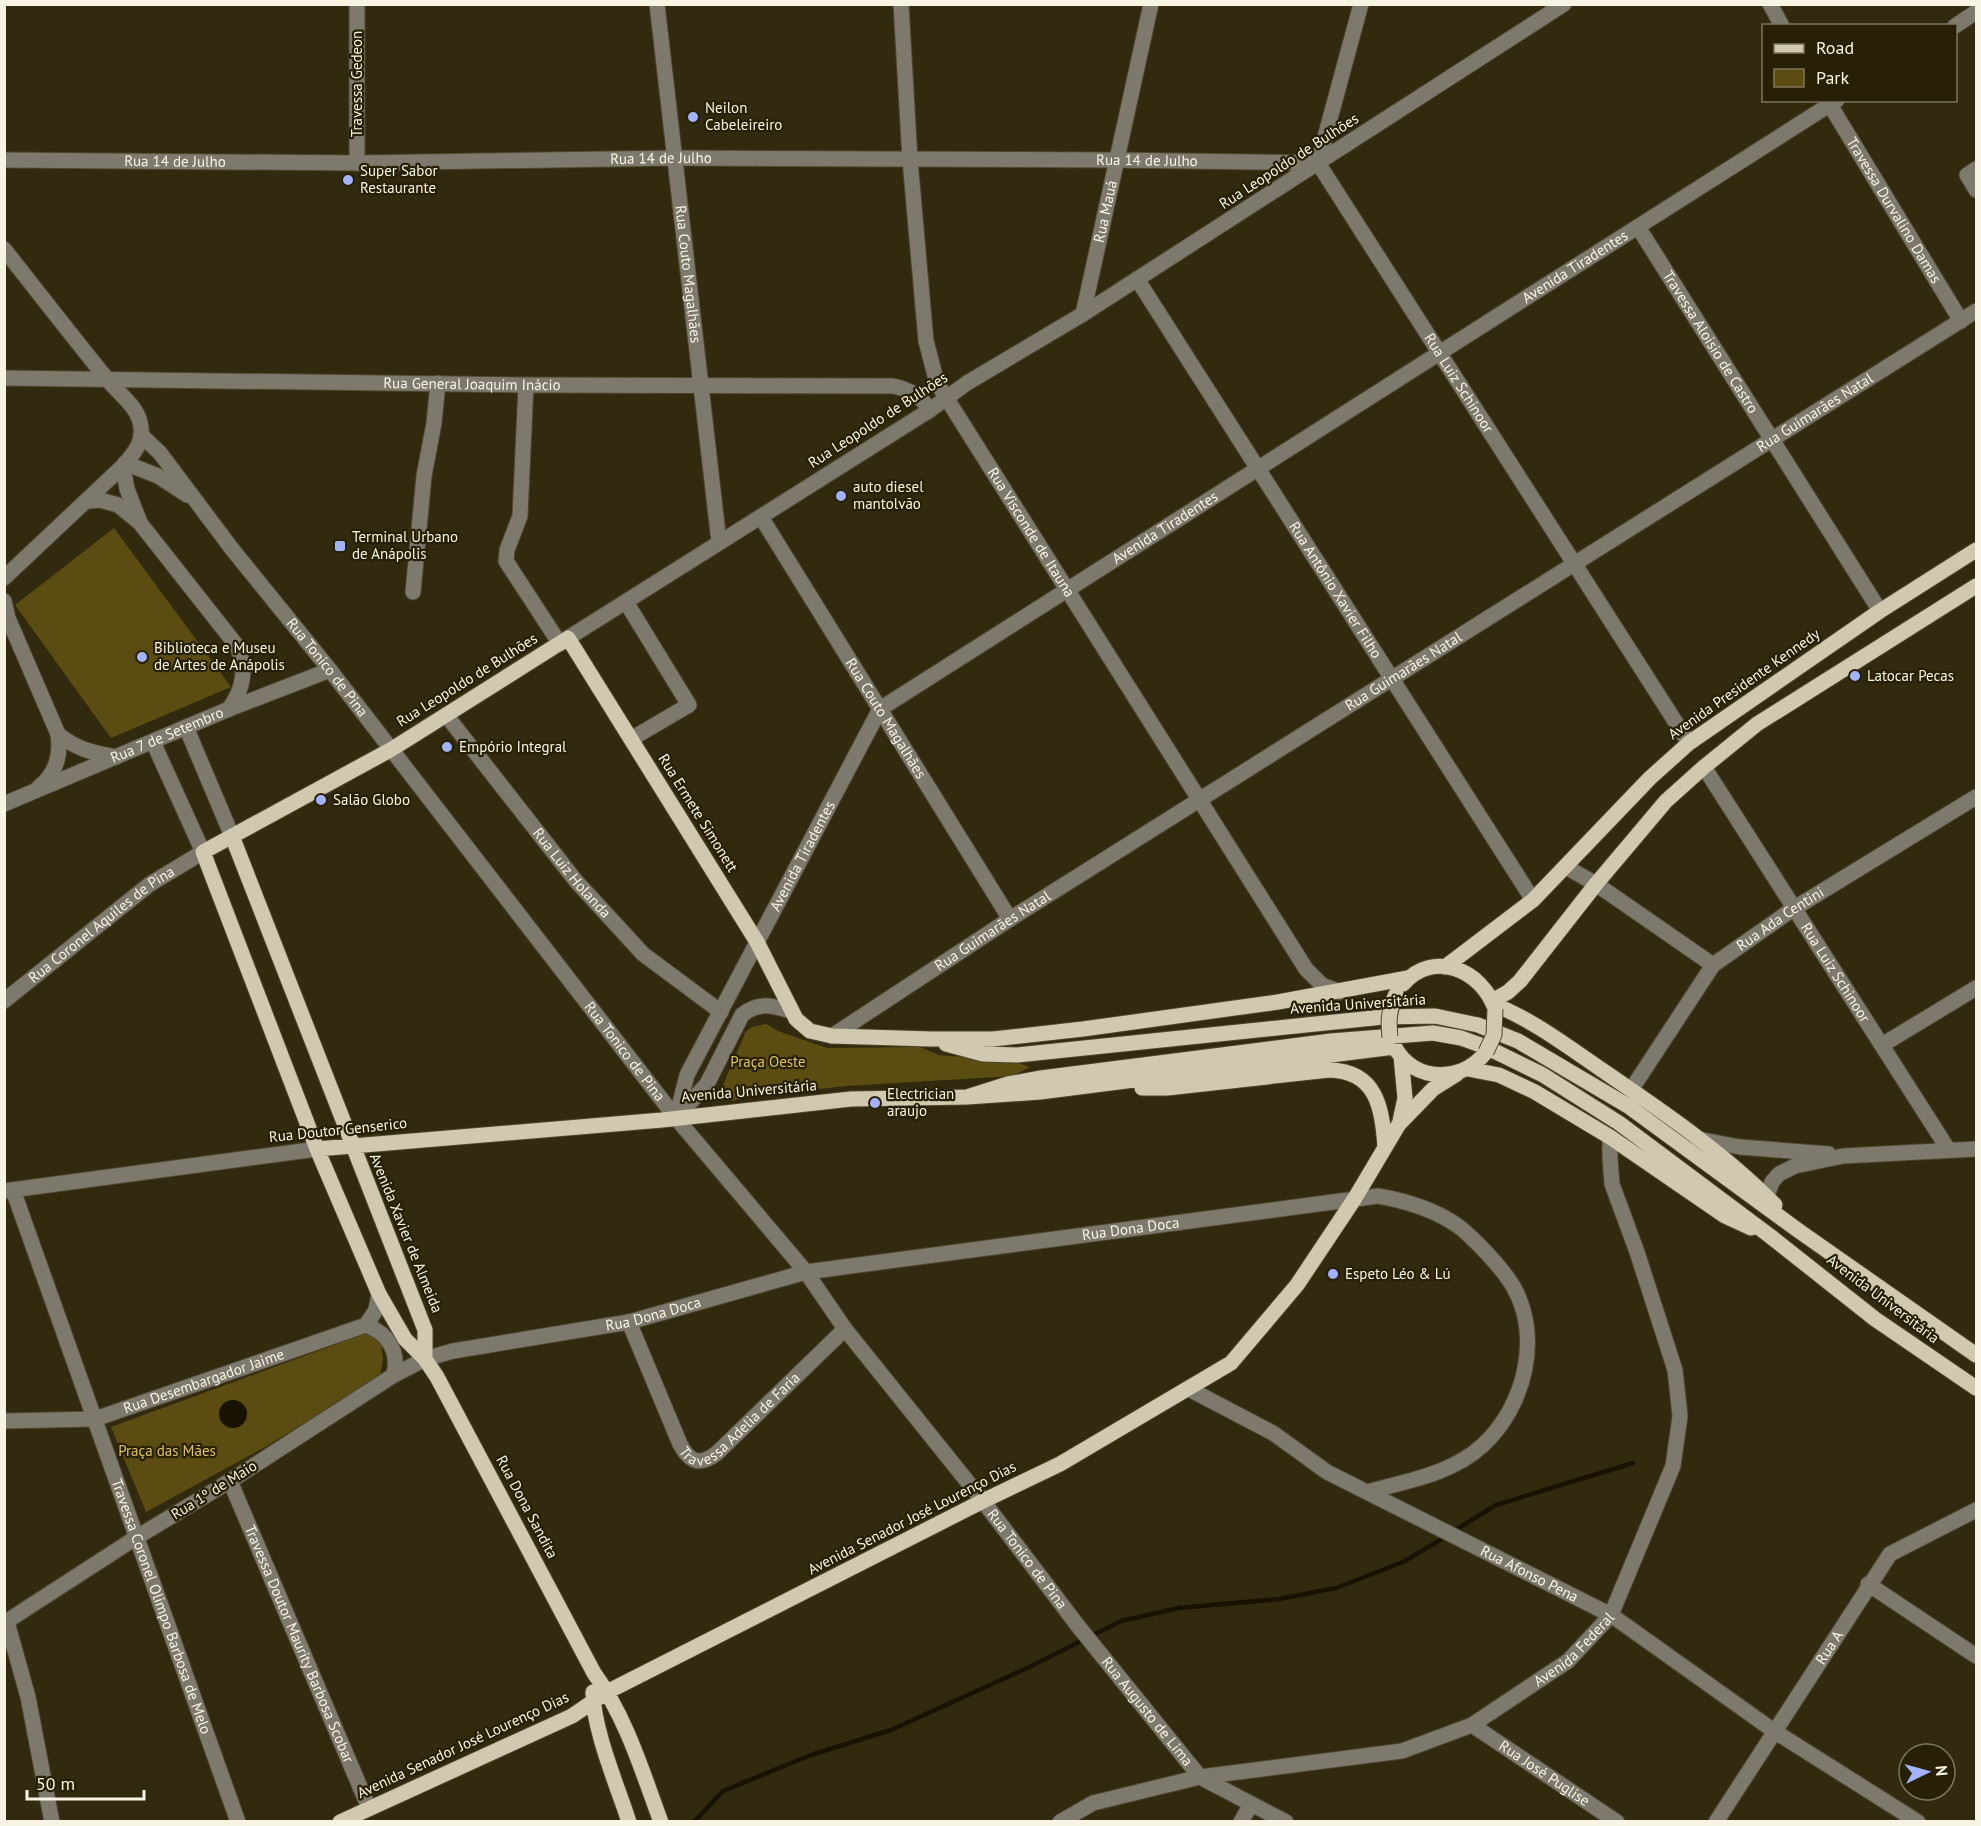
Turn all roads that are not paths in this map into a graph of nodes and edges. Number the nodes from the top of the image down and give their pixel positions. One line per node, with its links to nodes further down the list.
1 (357, 4): 16 (street, Travessa Gedeon)
2 (657, 4): 12 (street, Rua Couto Magalhães)
3 (901, 4): 14 (street, Rua Visconde de Itauna)
4 (1151, 4): 15 (street, Rua Mauá)
5 (1361, 4): 17 (street)
6 (1564, 4): 17 (street, Rua Leopoldo de Bulhões)
7 (1770, 4): 9 (street)
8 (1977, 12): 10 (street)
9 (1781, 24)
10 (1957, 25)
11 (1831, 102): 20 (street, Avenida Tiradentes); 25 (street, Travessa Durvalino Damas)
12 (675, 158): 14 (street, Rua 14 de Julho); 16 (street, Rua 14 de Julho); 31 (street, Rua Couto Magalhães)
13 (4, 160): 16 (street, Rua 14 de Julho)
14 (910, 160): 15 (street, Rua 14 de Julho); 32 (street, Rua Visconde de Itauna)
15 (1117, 160): 17 (street, Rua 14 de Julho); 24 (street, Rua Mauá)
16 (357, 163)
17 (1318, 163): 22 (street, Rua Leopoldo de Bulhões); 26 (street, Rua Luiz Schinoor)
18 (1977, 169): 19 (street)
19 (1977, 190)
20 (1638, 227): 26 (street, Avenida Tiradentes); 35 (street, Travessa Aloisio de Castro)
21 (4, 249): 28 (street)
22 (1137, 279): 24 (street, Rua Leopoldo de Bulhões); 37 (street, Rua Antônio Xavier Filho)
23 (1977, 311): 25 (street, Rua Guimarães Natal)
24 (1083, 314): 32 (street, Rua Leopoldo de Bulhões)
25 (1960, 321): 35 (street, Rua Guimarães Natal)
26 (1439, 353): 37 (street, Avenida Tiradentes); 44 (street, Rua Luiz Schinoor)
27 (4, 378): 28 (street, Rua General Joaquim Inácio)
28 (107, 380): 29 (street, Rua General Joaquim Inácio); 34 (street)
29 (438, 383): 30 (street, Rua General Joaquim Inácio); 49 (street)
30 (526, 385): 31 (street, Rua General Joaquim Inácio); 53 (street, Rua Ermete Simonett)
31 (701, 386): 33 (street, Rua General Joaquim Inácio); 42 (street, Rua Couto Magalhães)
32 (945, 399): 33 (street, Rua Leopoldo de Bulhões); 47 (street, Rua Visconde de Itauna)
33 (930, 410): 40 (street, Rua Leopoldo de Bulhões)
34 (141, 435): 36 (street); 39 (street, Rua Tonico de Pina)
35 (1772, 440): 44 (street, Rua Guimarães Natal); 52 (street, Travessa Aloisio de Castro)
36 (124, 464): 38 (street); 39 (street, Rua Tonico de Pina); 41 (street)
37 (1258, 468): 47 (street, Avenida Tiradentes); 55 (street, Rua Antônio Xavier Filho)
38 (88, 501): 41 (street); 45 (street)
39 (197, 502): 54 (street, Rua Tonico de Pina)
40 (761, 517): 42 (street, Rua Leopoldo de Bulhões); 57 (street, Rua Couto Magalhães)
41 (140, 523): 56 (street)
42 (718, 542): 51 (street, Rua Leopoldo de Bulhões)
43 (1977, 550): 52 (main road, Avenida Presidente Kennedy)
44 (1574, 564): 55 (street, Rua Guimarães Natal); 63 (street, Rua Luiz Schinoor)
45 (6, 577): 48 (street)
46 (1977, 586): 66 (main road)
47 (1066, 590): 57 (street, Avenida Tiradentes); 69 (street, Rua Visconde de Itauna)
48 (4, 592)
49 (412, 592)
50 (4, 601): 60 (street)
51 (626, 602): 53 (street, Rua Leopoldo de Bulhões); 61 (street)
52 (1880, 611): 63 (main road, Avenida Presidente Kennedy)
53 (564, 641): 58 (main road, Rua Leopoldo de Bulhões); 61 (main road, Rua Ermete Simonett)
54 (330, 670): 56 (street, Rua 7 de Setembro); 64 (street, Rua Tonico de Pina)
55 (1392, 679): 69 (street, Rua Guimarães Natal); 75 (street, Rua Antônio Xavier Filho)
56 (229, 709): 59 (street, Rua 7 de Setembro)
57 (880, 709): 77 (street, Rua Couto Magalhães); 78 (street, Avenida Tiradentes)
58 (446, 715): 64 (main road, Rua Leopoldo de Bulhões); 87 (street, Rua Luiz Holanda)
59 (186, 727): 62 (street, Rua 7 de Setembro); 71 (street, Avenida Xavier de Almeida)
60 (58, 734): 65 (street); 67 (street)
61 (631, 740): 78 (main road, Rua Ermete Simonett)
62 (153, 742): 65 (street, Rua 7 de Setembro); 72 (street)
63 (1689, 743): 73 (main road, Avenida Presidente Kennedy)
64 (392, 749): 71 (main road, Rua Leopoldo de Bulhões); 96 (street, Rua Tonico de Pina)
65 (116, 757): 67 (street, Rua 7 de Setembro)
66 (1704, 767): 74 (main road); 76 (street, Rua Luiz Schinoor)
67 (28, 794): 70 (street, Rua 7 de Setembro)
68 (1977, 797): 76 (street, Rua Ada Centini)
69 (1200, 799): 77 (street, Rua Guimarães Natal); 83 (street, Rua Visconde de Itauna)
70 (4, 804)
71 (232, 836): 72 (main road, Rua Leopoldo de Bulhões); 100 (main road, Avenida Xavier de Almeida)
72 (202, 852): 84 (street, Rua Coronel Aquiles de Pina); 102 (main road)
73 (1566, 867): 74 (street); 75 (main road, Avenida Presidente Kennedy)
74 (1596, 884): 79 (street); 85 (main road)
75 (1533, 900): 80 (main road, Avenida Presidente Kennedy)
76 (1793, 909): 79 (street, Rua Ada Centini); 90 (street, Rua Luiz Schinoor)
77 (1010, 918): 88 (street, Rua Guimarães Natal)
78 (757, 942): 86 (main road, Rua Ermete Simonett); 87 (street, Avenida Tiradentes)
79 (1713, 965): 94 (street, Rua Ada Centini)
80 (1445, 967): 81 (main road); 85 (main road)
81 (1408, 978): 83 (main road, Avenida Universitária); 91 (main road, bridge)
82 (1977, 988): 90 (street)
83 (1340, 992): 89 (main road, Avenida Universitária)
84 (4, 1001)
85 (1493, 1005): 92 (main road, bridge); 94 (main road, Avenida Universitária)
86 (791, 1011): 88 (main road, Avenida Universitária); 96 (street, Avenida Universitária)
87 (721, 1012): 96 (street, Avenida Tiradentes)
88 (832, 1036): 89 (main road, Avenida Universitária)
89 (931, 1039): 109 (main road, Avenida Universitária)
90 (1882, 1045): 103 (street, Rua Luiz Schinoor)
91 (1395, 1047): 92 (main road); 93 (main road, Avenida Universitária); 97 (main road, Avenida Senador José Lourenço Dias)
92 (1462, 1071): 97 (main road, Avenida Senador José Lourenço Dias); 98 (main road, Avenida Universitária)
93 (1097, 1085): 95 (main road, Avenida Universitária); 101 (main road)
94 (1631, 1090): 99 (main road, Avenida Universitária)
95 (967, 1097): 96 (main road, Avenida Universitária); 110 (main road, Avenida Universitária)
96 (676, 1118): 100 (main road, Rua Doutor Genserico); 111 (street, Rua Tonico de Pina)
97 (1399, 1124): 101 (main road, Avenida Senador José Lourenço Dias)
98 (1610, 1137): 110 (main road, Avenida Universitária); 129 (street, Avenida Federal)
99 (1698, 1139): 105 (street); 107 (main road, Avenida Universitária)
100 (352, 1146): 102 (main road, Rua Doutor Genserico); 117 (main road, Avenida Xavier de Almeida)
101 (1384, 1147): 108 (main road, Avenida Senador José Lourenço Dias)
102 (317, 1149): 106 (street, Rua Doutor Genserico); 112 (main road)
103 (1948, 1149): 104 (street); 105 (street)
104 (1977, 1149)
105 (1844, 1156): 107 (street)
106 (9, 1190): 121 (street, Travessa Coronel Olimpo Barbosa de Melo)
107 (1767, 1196): 109 (main road, Avenida Universitária)
108 (1355, 1198): 111 (street, Rua Dona Doca); 120 (main road, Avenida Senador José Lourenço Dias); 124 (street, Rua Dona Doca)
109 (1799, 1232): 116 (main road, Avenida Universitária)
110 (1770, 1236): 119 (main road, Avenida Universitária)
111 (806, 1272): 113 (street, Rua Dona Doca); 115 (street, Rua Tonico de Pina)
112 (379, 1294): 114 (street); 117 (main road)
113 (629, 1322): 115 (street, Travessa Adelia de Faria); 117 (street, Rua Dona Doca)
114 (366, 1325): 118 (street); 121 (street, Rua Desembargador Jaime)
115 (845, 1329): 125 (street, Rua Tonico de Pina)
116 (1977, 1355)
117 (425, 1359): 118 (street, Rua 1º de Maio); 133 (main road, Rua Dona Sandita)
118 (394, 1376): 123 (street, Rua 1º de Maio)
119 (1977, 1388)
120 (1189, 1389): 124 (street, Rua Afonso Pena); 125 (main road, Avenida Senador José Lourenço Dias)
121 (95, 1419): 122 (street, Rua Desembargador Jaime); 127 (street, Travessa Coronel Olimpo Barbosa de Melo)
122 (4, 1421)
123 (230, 1481): 127 (street, Rua 1º de Maio); 140 (street, Travessa Doutor Maurity Barbosa Scobar)
124 (1367, 1492): 129 (street, Rua Afonso Pena)
125 (983, 1501): 131 (street, Rua Tonico de Pina); 134 (main road, Avenida Senador José Lourenço Dias)
126 (1977, 1510): 128 (street, Rua A)
127 (137, 1537): 130 (street, Rua 1º de Maio); 142 (street, Travessa Coronel Olimpo Barbosa de Melo)
128 (1868, 1584): 132 (street); 137 (street, Rua A)
129 (1611, 1615): 136 (street, Avenida Federal); 137 (street, Rua Afonso Pena)
130 (6, 1623): 141 (street)
131 (1078, 1626): 138 (street, Rua Augusto de Lima)
132 (1977, 1656)
133 (594, 1673): 134 (main road, Rua Dona Sandita); 135 (main road, Rua Dona Sandita)
134 (607, 1692): 135 (main road, Avenida Senador José Lourenço Dias); 145 (main road, Rua Dona Sandita)
135 (593, 1701): 140 (main road, Avenida Senador José Lourenço Dias); 144 (main road, Rua Dona Sandita)
136 (1472, 1725): 138 (street, Avenida Federal); 149 (street, Rua José Puglise)
137 (1774, 1731): 150 (street, Rua A); 151 (street, Rua Afonso Pena)
138 (1200, 1777): 139 (street, Rua Augusto de Lima); 146 (street, Avenida Federal)
139 (1251, 1804): 147 (street); 148 (street, Rua Augusto de Lima)
140 (369, 1808): 143 (main road, Avenida Senador José Lourenço Dias)
141 (51, 1821)
142 (238, 1821)
143 (340, 1821)
144 (629, 1821)
145 (661, 1821)
146 (1060, 1821)
147 (1241, 1821)
148 (1286, 1821)
149 (1617, 1821)
150 (1716, 1821)
151 (1918, 1821)

